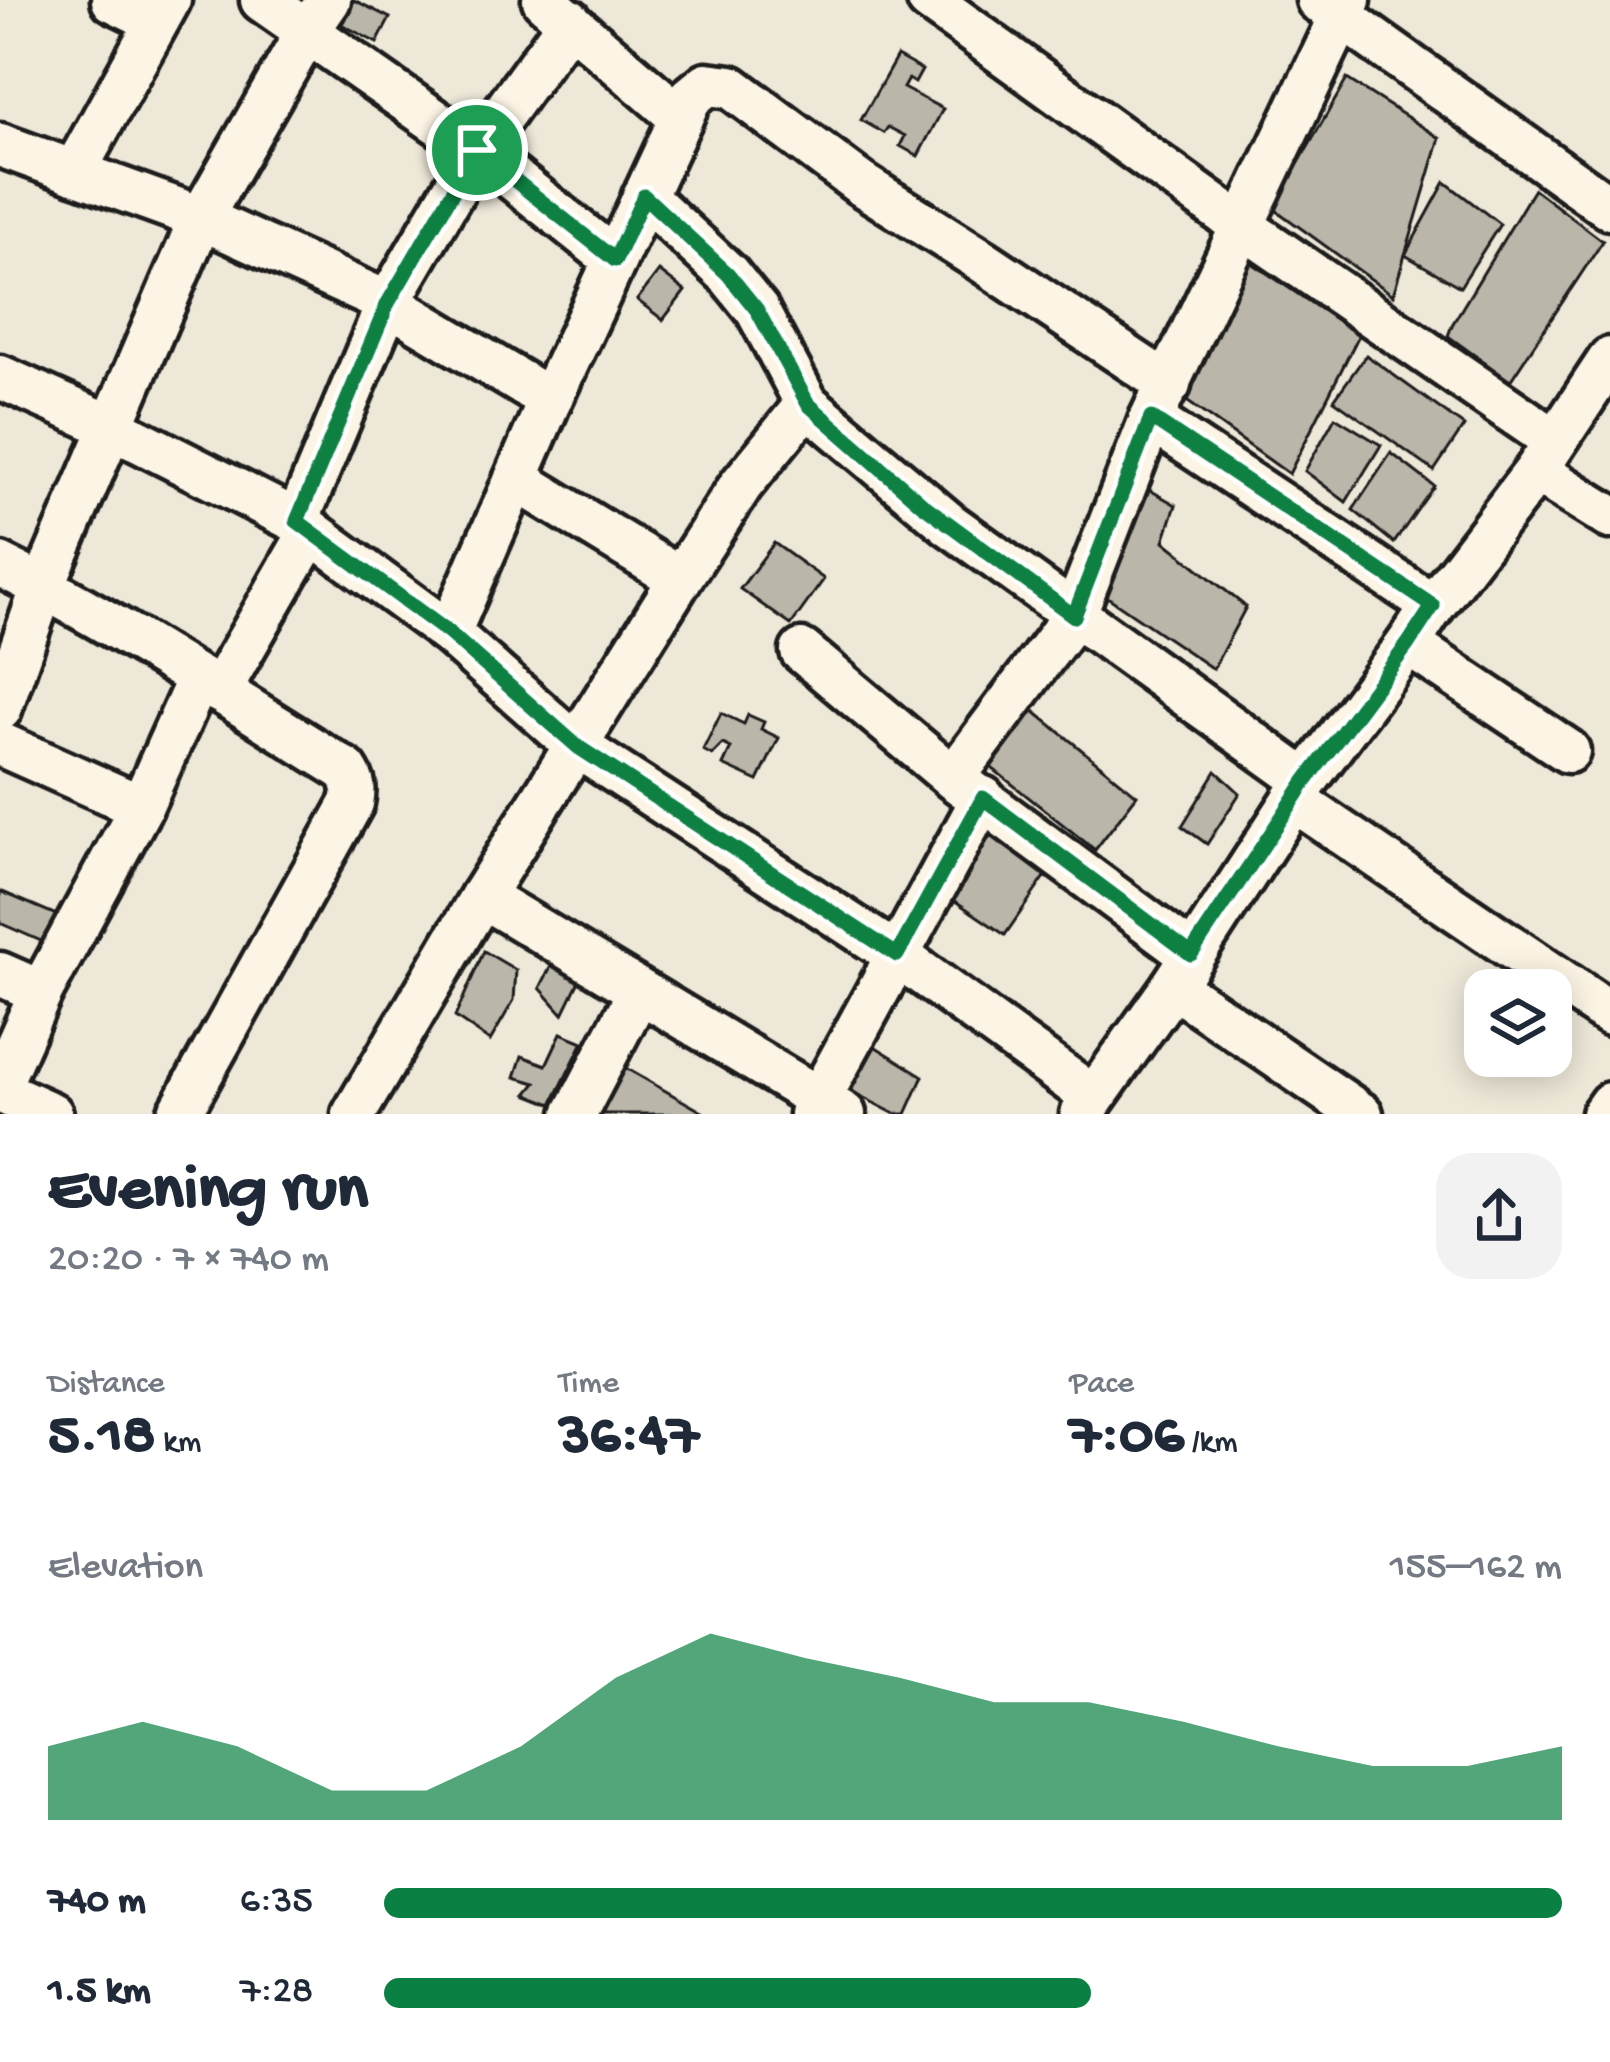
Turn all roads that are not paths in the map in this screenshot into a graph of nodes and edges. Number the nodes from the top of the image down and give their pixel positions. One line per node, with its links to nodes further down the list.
1 (113, 0): 5 (street)
2 (262, 0): 7 (street)
3 (929, 0): 15 (street)
4 (1336, 5): 13 (street); 15 (street)
5 (163, 11): 11 (street)
6 (557, 11): 8 (street); 10 (street)
7 (318, 16): 10 (street); 14 (street)
8 (681, 118): 12 (street); 21 (street)
9 (0, 146): 11 (street)
10 (477, 150): 16 (street); 17 (street)
11 (74, 172): 14 (street)
12 (644, 196): 16 (street); 22 (street)
13 (1610, 208)
14 (201, 218): 17 (street); 23 (street)
15 (1242, 226): 21 (street); 24 (street)
16 (615, 260): 20 (street)
17 (388, 303): 20 (street); 27 (street)
18 (1610, 359): 24 (street)
19 (0, 377): 23 (street)
20 (550, 400): 25 (street)
21 (1160, 402): 31 (street); 32 (street)
22 (808, 404): 29 (street); 32 (street)
23 (112, 427): 27 (street); 30 (street)
24 (1545, 456): 26 (street); 31 (street)
25 (516, 479): 29 (street); 33 (street)
26 (1610, 517)
27 (304, 526): 33 (street); 36 (street)
28 (0, 565): 30 (street)
29 (680, 578): 39 (street)
30 (43, 586): 36 (street); 37 (street)
31 (1433, 606): 34 (street)
32 (1074, 616): 41 (street); 42 (street)
33 (449, 633): 39 (street)
34 (1408, 644): 40 (street); 42 (street)
35 (802, 651): 41 (street)
36 (209, 685): 43 (street); 57 (street)
37 (0, 709)
38 (0, 744): 43 (street)
39 (578, 747): 44 (street); 45 (street)
40 (1568, 751)
41 (968, 788): 45 (street); 46 (street)
42 (1300, 790): 46 (street); 50 (street)
43 (141, 807): 48 (street)
44 (482, 896): 49 (street); 55 (street)
45 (897, 955): 53 (street); 54 (street)
46 (1182, 970): 53 (street); 59 (street)
47 (0, 974): 48 (street)
48 (41, 992): 51 (street)
49 (639, 992): 54 (street); 58 (street)
50 (1610, 1014)
51 (0, 1088): 56 (street)
52 (1610, 1104): 60 (street)
53 (1087, 1106)
54 (825, 1109)
55 (364, 1110)
56 (51, 1114)
57 (179, 1114)
58 (575, 1114)
59 (1361, 1114)
60 (1603, 1114)

